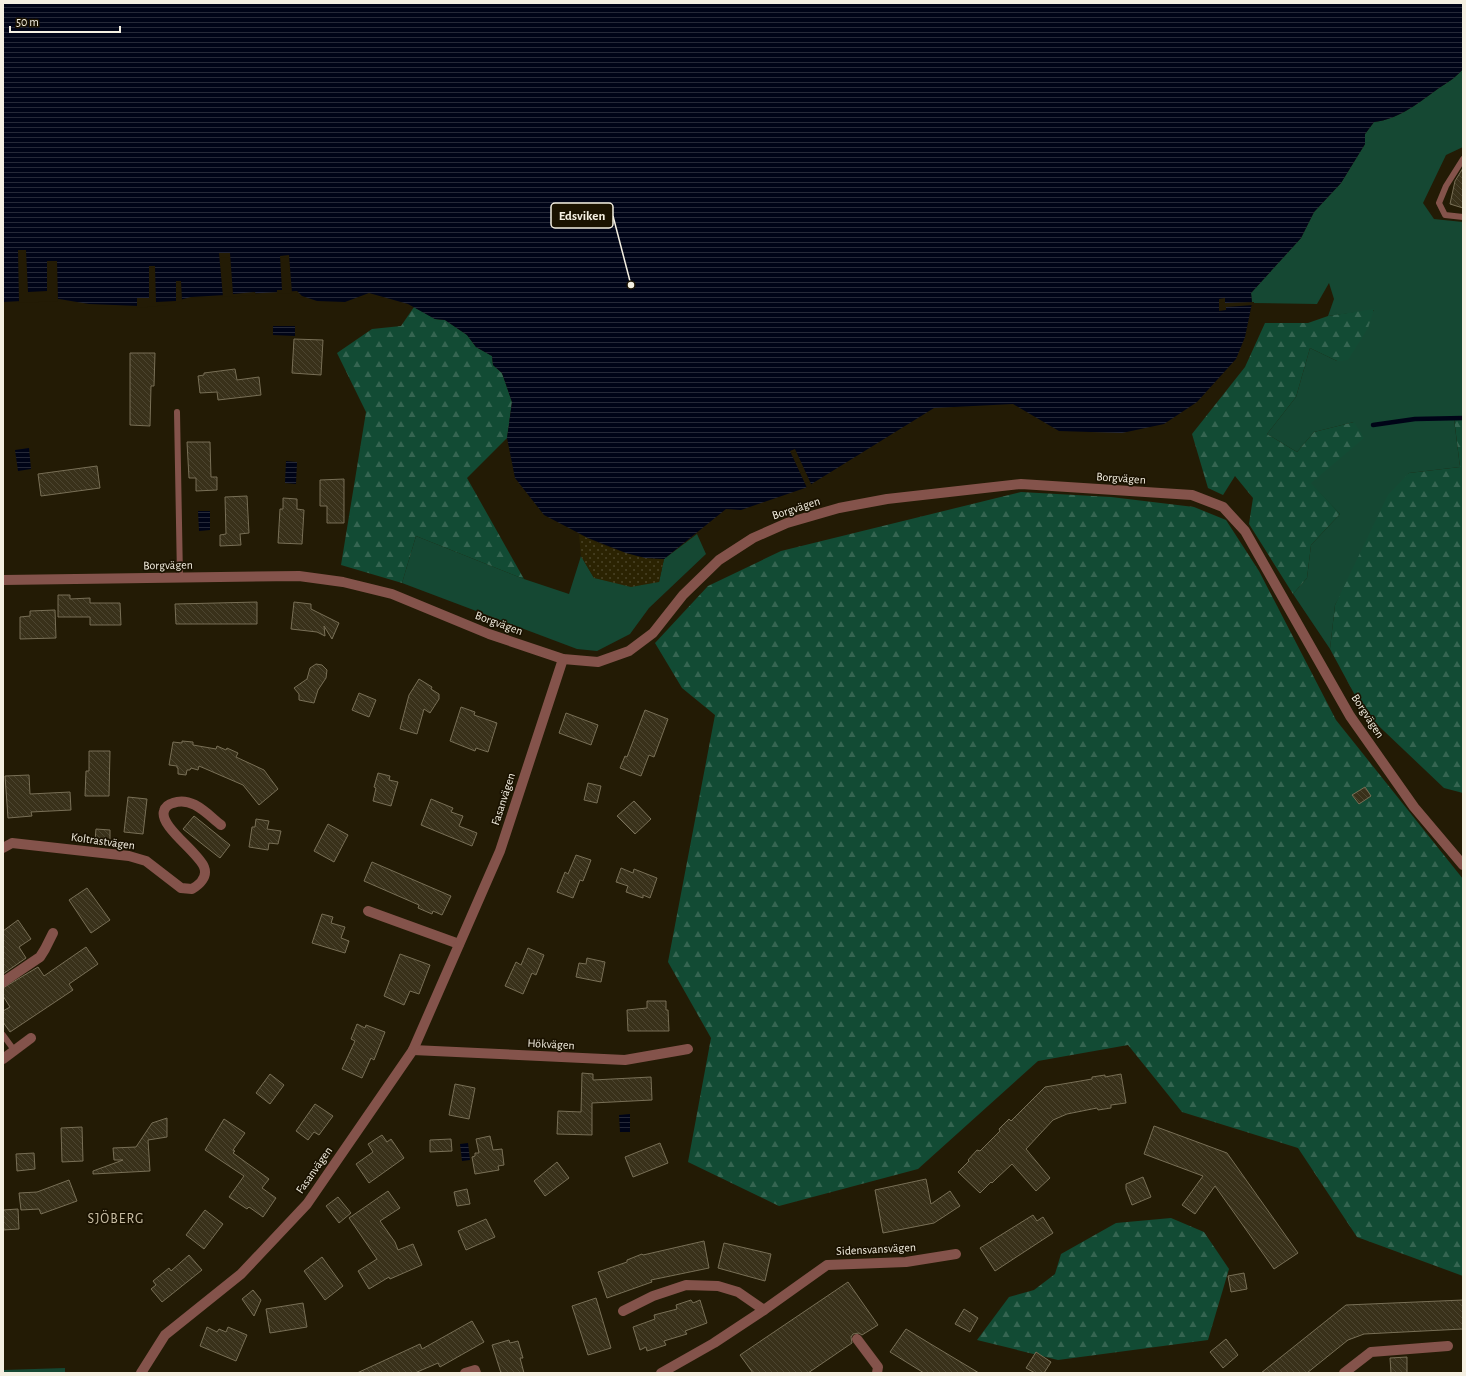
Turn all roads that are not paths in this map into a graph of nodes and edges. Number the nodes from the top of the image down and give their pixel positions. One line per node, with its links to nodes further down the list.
1 (1463, 159): 2 (lane)
2 (1463, 217)
3 (177, 412): 4 (lane)
4 (180, 578): 5 (street, Borgvägen); 6 (street, Borgvägen)
5 (3, 580)
6 (562, 659): 9 (street, Borgvägen); 12 (street, Fasanvägen)
7 (220, 825): 8 (street, Koltrastvägen)
8 (3, 848)
9 (1463, 866)
10 (368, 911): 12 (street)
11 (53, 933): 13 (street)
12 (459, 944): 18 (street, Fasanvägen)
13 (3, 982)
14 (3, 1035): 17 (lane)
15 (31, 1038): 17 (street)
16 (688, 1049): 18 (street, Hökvägen)
17 (14, 1050): 19 (street)
18 (413, 1050): 25 (street, Fasanvägen)
19 (3, 1058)
20 (956, 1254): 21 (street, Sidensvansvägen)
21 (764, 1310): 22 (street); 28 (street, Sidensvansvägen)
22 (623, 1311)
23 (857, 1339): 29 (street)
24 (1448, 1346): 30 (street)
25 (141, 1373)
26 (465, 1373): 27 (street)
27 (476, 1373)
28 (661, 1373)
29 (877, 1373)
30 (1344, 1373)

